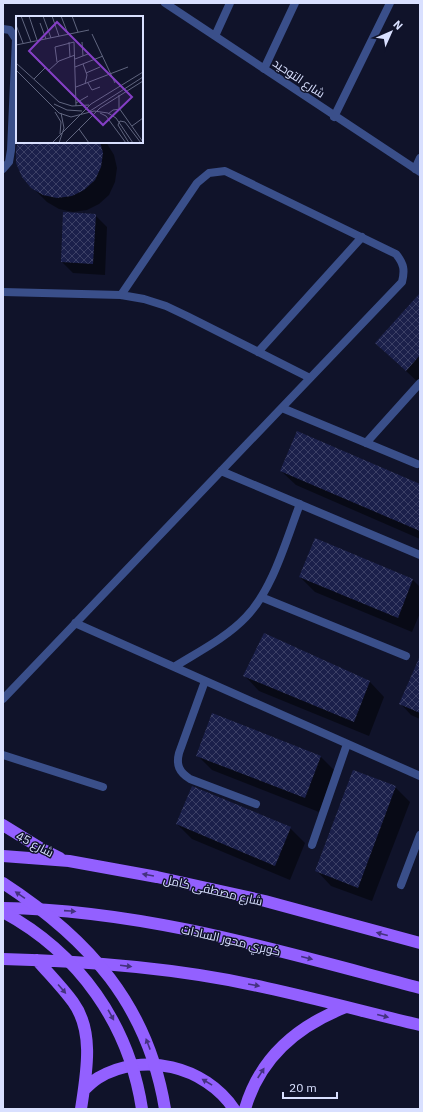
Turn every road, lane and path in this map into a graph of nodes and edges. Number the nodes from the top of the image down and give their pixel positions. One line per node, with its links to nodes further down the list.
1 (165, 3): 6 (street, شارع التوحيد)
2 (230, 3): 6 (street)
3 (295, 3): 7 (street)
4 (390, 3): 8 (street)
5 (3, 29): 10 (street)
6 (215, 36): 7 (street, شارع التوحيد)
7 (264, 69): 8 (street, شارع التوحيد)
8 (334, 117): 11 (street, شارع التوحيد)
9 (420, 158): 11 (street)
10 (3, 169)
11 (417, 171)
12 (362, 237): 14 (street); 15 (street); 16 (street)
13 (3, 292): 14 (street)
14 (121, 295): 15 (street)
15 (258, 352): 16 (street)
16 (310, 378): 18 (street)
17 (420, 383): 19 (street)
18 (282, 408): 19 (street); 21 (street)
19 (366, 443): 20 (street)
20 (417, 464)
21 (222, 471): 22 (street); 25 (street)
22 (300, 504): 23 (street); 24 (street)
23 (420, 555)
24 (261, 597): 26 (street); 27 (street)
25 (75, 624): 27 (street); 29 (street)
26 (406, 656)
27 (174, 667): 28 (street)
28 (205, 681): 30 (street); 34 (street)
29 (3, 699)
30 (347, 744): 32 (street); 37 (street)
31 (3, 755): 33 (street)
32 (420, 776)
33 (103, 787)
34 (256, 804)
35 (3, 826): 39 (main road, شارع 45)
36 (420, 835): 41 (street)
37 (312, 845)
38 (3, 856): 39 (main road, شارع مصطفى كامل)
39 (68, 862): 44 (main road, شارع مصطفى كامل, one-way to 39)
40 (3, 883): 53 (main road, one-way to 40, bridge)
41 (402, 885)
42 (3, 908): 47 (main road, كوبري محور السادات, one-way to 47, bridge)
43 (3, 912): 52 (main road, one-way to 52, bridge)
44 (420, 943)
45 (3, 959): 46 (main road)
46 (37, 960): 48 (main road, one-way to 48); 50 (main road, one-way to 50)
47 (420, 988)
48 (346, 1007): 49 (main road, one-way to 49); 55 (main road, one-way to 48)
49 (420, 1025)
50 (84, 1090): 51 (main road); 54 (main road, one-way to 50)
51 (81, 1109)
52 (142, 1109)
53 (164, 1109)
54 (234, 1109)
55 (245, 1109)

